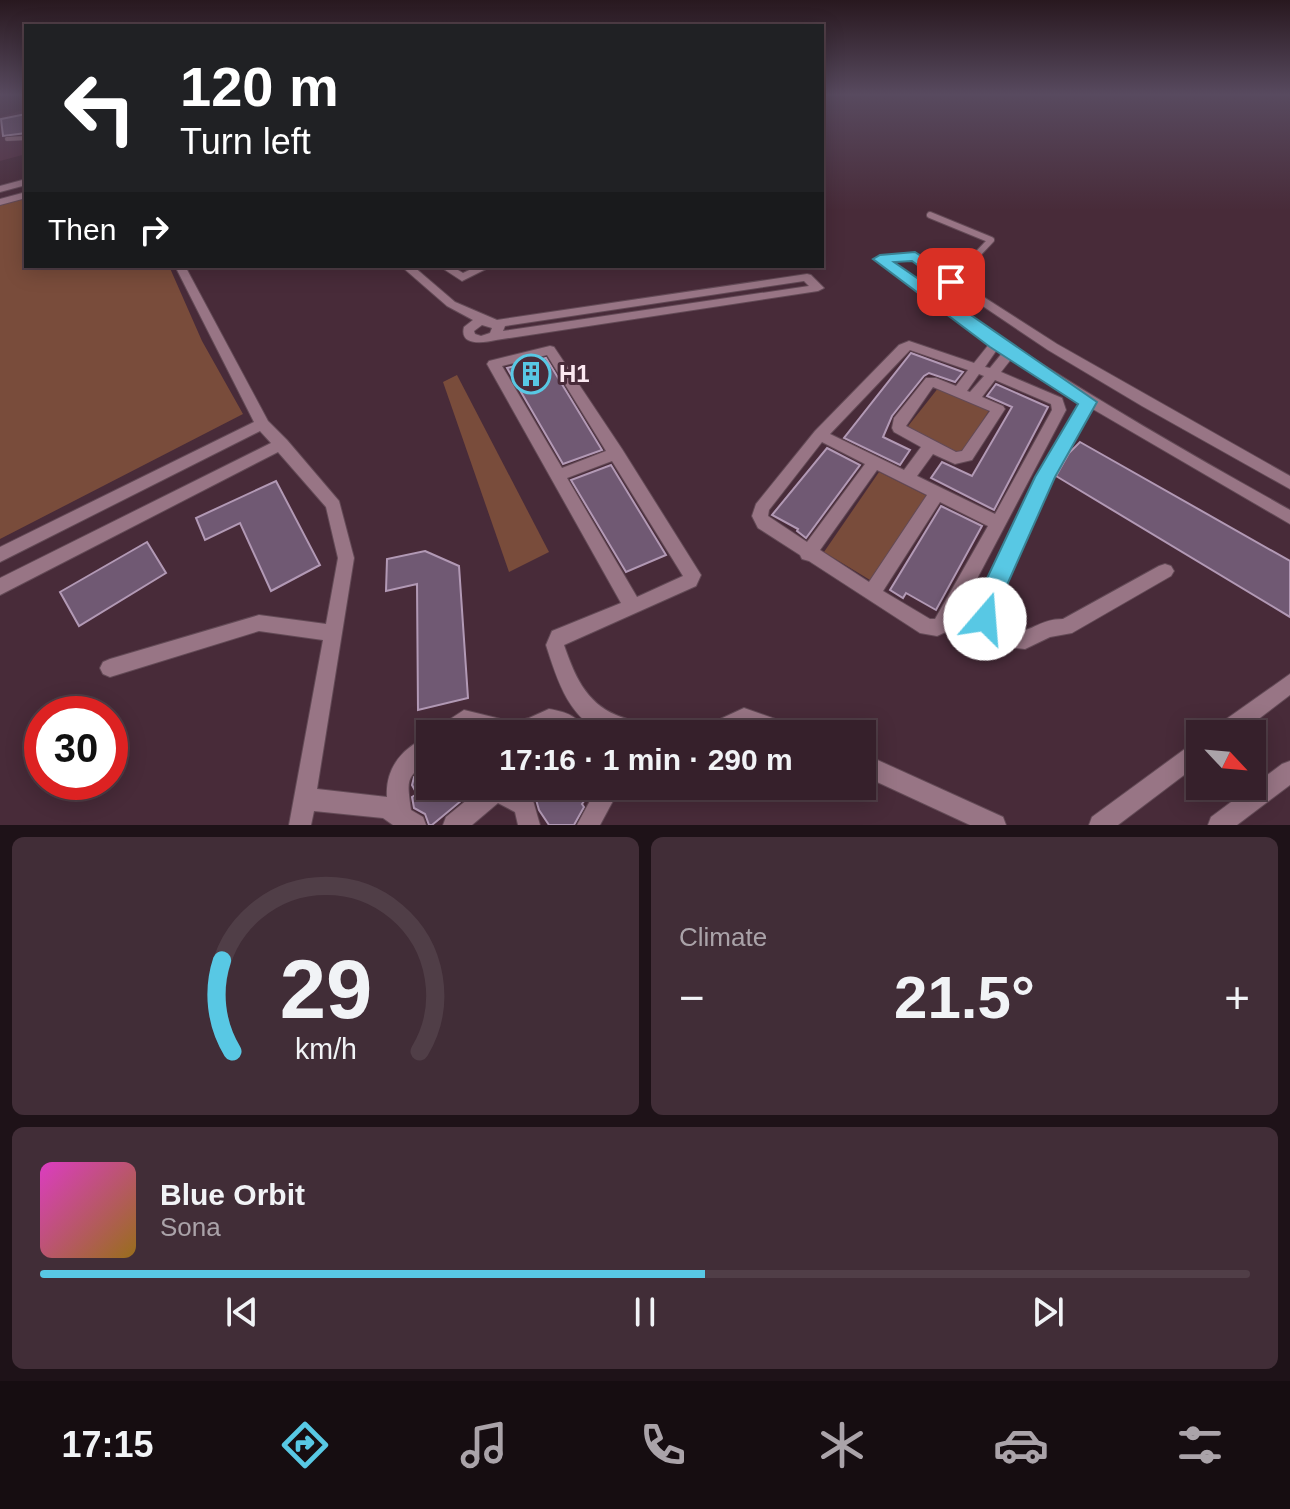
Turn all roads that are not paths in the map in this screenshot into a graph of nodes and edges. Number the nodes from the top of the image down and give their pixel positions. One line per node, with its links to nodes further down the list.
1 (24, 138): 2 (lane)
2 (7, 139)
3 (24, 183): 4 (street)
4 (0, 189)
5 (24, 196): 6 (street)
6 (0, 202)
7 (930, 215): 12 (lane)
8 (181, 268): 22 (street)
9 (408, 268): 13 (street)
10 (447, 268): 11 (street)
11 (483, 268)
12 (951, 282): 17 (street); 31 (street)
13 (451, 304): 14 (street); 15 (street)
14 (484, 321): 15 (street); 16 (street)
15 (470, 327): 16 (street)
16 (496, 330): 16 (street)
17 (996, 343): 18 (street); 19 (street)
18 (1010, 352): 19 (street); 21 (street)
19 (985, 371): 20 (street); 23 (street); 35 (street)
20 (967, 394): 25 (street); 25 (street)
21 (1088, 402): 34 (street); 38 (street)
22 (262, 424): 24 (street); 29 (street)
23 (820, 435): 27 (street); 36 (street)
24 (282, 444): 33 (street); 42 (street)
25 (930, 446): 30 (street)
26 (617, 453): 28 (street); 28 (street); 41 (street)
27 (875, 462): 30 (street); 36 (street)
28 (558, 476): 41 (street)
29 (154, 478): 33 (street); 37 (street)
30 (907, 478): 32 (street)
31 (1290, 483)
32 (937, 493): 35 (street); 40 (street)
33 (166, 502): 39 (street)
34 (1290, 518)
35 (997, 523): 40 (street)
36 (808, 554): 40 (street)
37 (0, 555)
38 (1165, 571)
39 (0, 587)
40 (872, 593)
41 (633, 607): 45 (street)
42 (333, 633): 43 (street); 51 (street)
43 (110, 668)
44 (1290, 683): 46 (street)
45 (599, 720)
46 (1241, 720)
47 (416, 756): 53 (street)
48 (1186, 761): 54 (street)
49 (876, 770): 59 (street)
50 (1290, 772): 60 (street)
51 (305, 799): 53 (street); 55 (street)
52 (602, 800): 58 (street)
53 (408, 821)
54 (1102, 824)
55 (300, 825)
56 (454, 825): 57 (street)
57 (529, 825)
58 (588, 825)
59 (995, 825)
60 (1219, 825)

